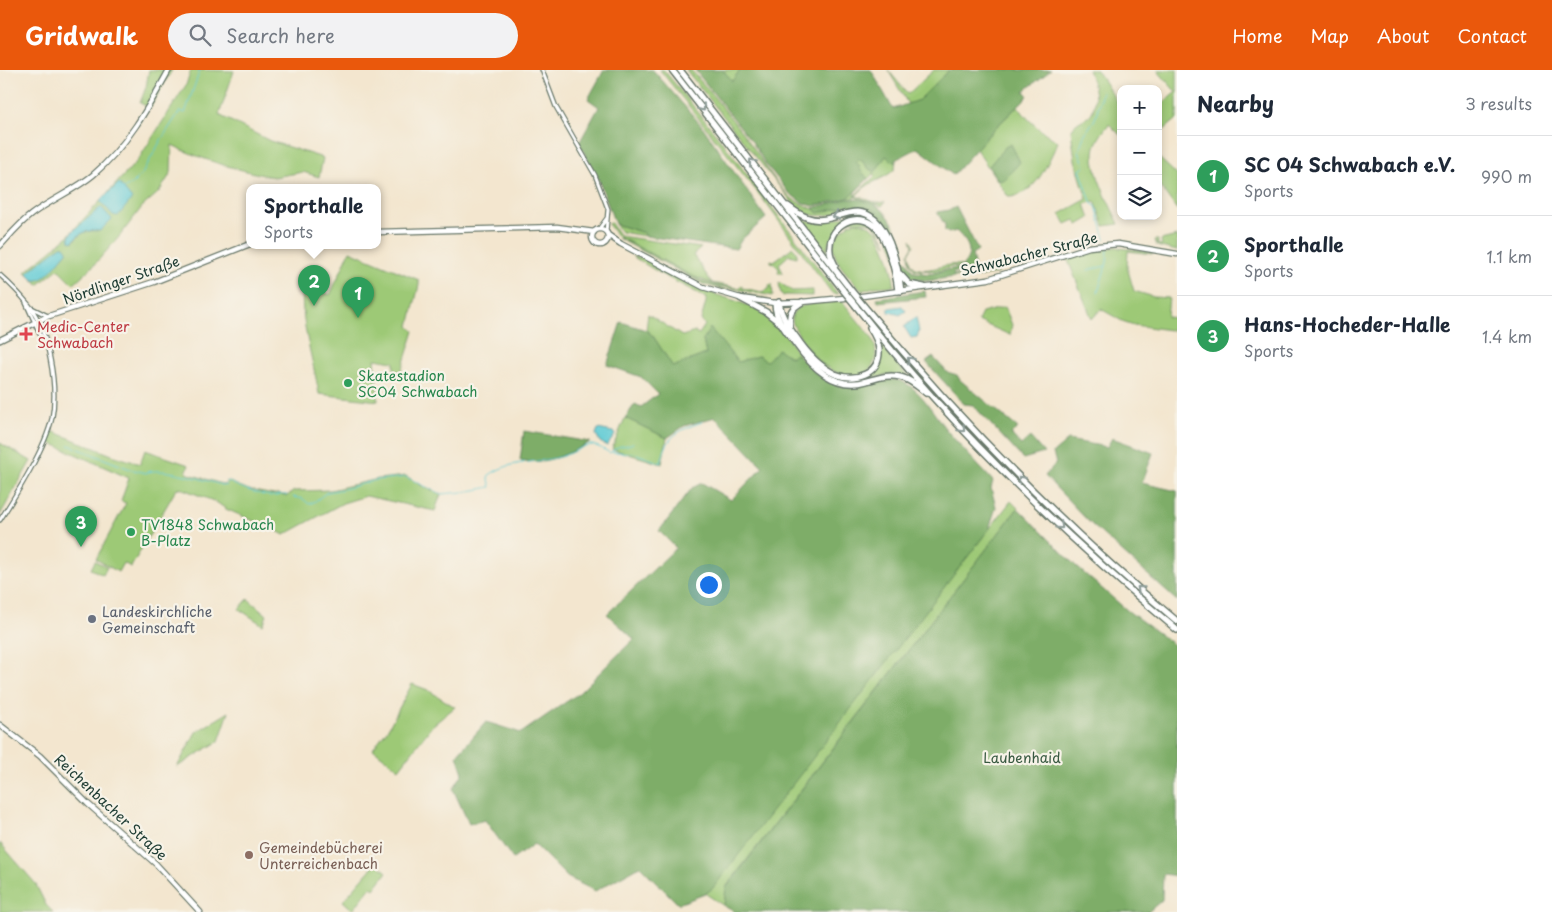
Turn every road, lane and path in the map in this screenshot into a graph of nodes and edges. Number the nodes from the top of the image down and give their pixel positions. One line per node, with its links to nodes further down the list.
1 (169, 70): 14 (main road)
2 (542, 70): 6 (street)
3 (672, 70): 28 (highway, one-way to 28, bridge)
4 (680, 70): 5 (highway, one-way to 4)
5 (781, 201): 17 (highway, one-way to 5); 19 (highway)
6 (607, 218): 7 (street); 10 (street)
7 (597, 230): 8 (main road); 10 (main road); 11 (main road)
8 (578, 231): 9 (main road); 11 (main road)
9 (381, 232)
10 (607, 233): 12 (main road); 13 (main road)
11 (593, 238): 12 (main road)
12 (606, 242): 13 (main road)
13 (621, 244): 22 (main road, Schwabacher Straße)
14 (0, 246)
15 (246, 246): 27 (main road, Nördlinger Straße)
16 (1177, 254): 20 (main road, Schwabacher Straße)
17 (898, 270): 20 (highway); 21 (highway)
18 (0, 275): 23 (street)
19 (839, 275): 21 (highway); 35 (highway, one-way to 19, bridge)
20 (924, 287): 21 (main road, Schwabacher Straße)
21 (900, 291): 24 (main road, Schwabacher Straße)
22 (740, 298): 25 (main road, Schwabacher Straße); 30 (highway)
23 (24, 299): 26 (street); 29 (street)
24 (802, 302): 25 (main road, Schwabacher Straße); 31 (highway)
25 (777, 303): 30 (highway); 31 (highway)
26 (30, 306): 27 (street); 29 (street)
27 (49, 316): 29 (main road, Nördlinger Straße)
28 (866, 318): 31 (highway); 33 (highway)
29 (37, 322): 32 (main road, Nördlinger Straße); 34 (street)
30 (782, 325): 33 (highway)
31 (791, 331)
32 (0, 340)
33 (938, 402): 36 (highway, one-way to 36)
34 (0, 520)
35 (1177, 621)
36 (1177, 630)
37 (0, 725): 38 (main road, Reichenbacher Straße)
38 (200, 912)

